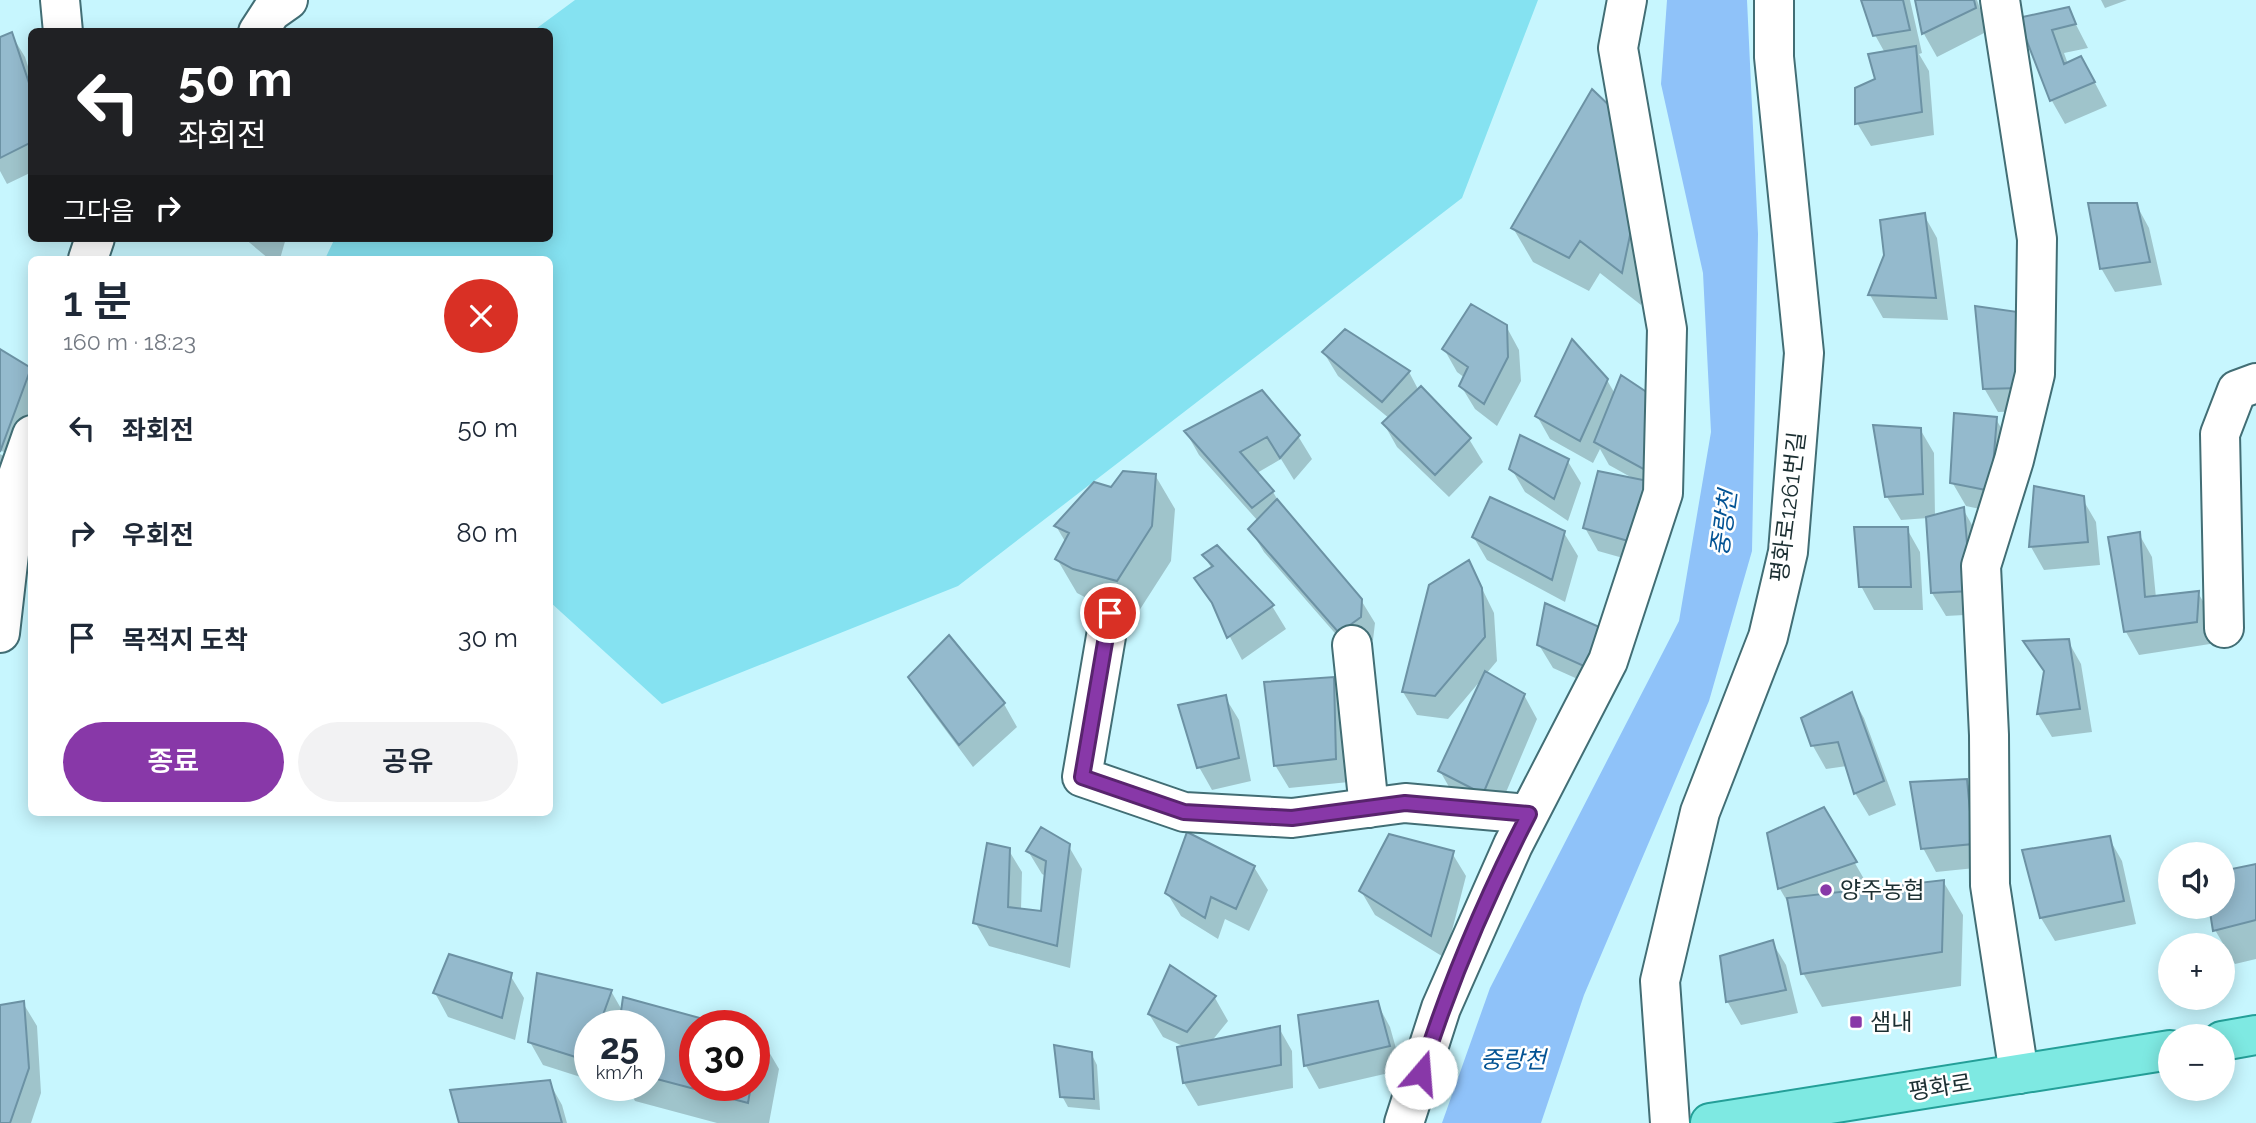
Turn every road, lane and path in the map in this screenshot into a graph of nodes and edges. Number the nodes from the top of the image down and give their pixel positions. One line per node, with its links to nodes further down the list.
1 (60, 0): 6 (street)
2 (288, 0): 7 (street)
3 (1627, 0): 15 (street)
4 (1774, 0): 21 (street, 평화로1261번길)
5 (2000, 0): 19 (street)
6 (63, 28)
7 (261, 28)
8 (2256, 383): 11 (street)
9 (28, 446): 12 (street)
10 (1110, 613): 14 (street)
11 (2224, 628)
12 (0, 633)
13 (1352, 645): 14 (street)
14 (1369, 808): 15 (street)
15 (1529, 814): 20 (street)
16 (2256, 1035): 17 (main road)
17 (2235, 1039)
18 (2158, 1052): 19 (main road, 평화로)
19 (2019, 1074): 22 (main road, 평화로)
20 (1404, 1123)
21 (1670, 1123)
22 (1710, 1123)

